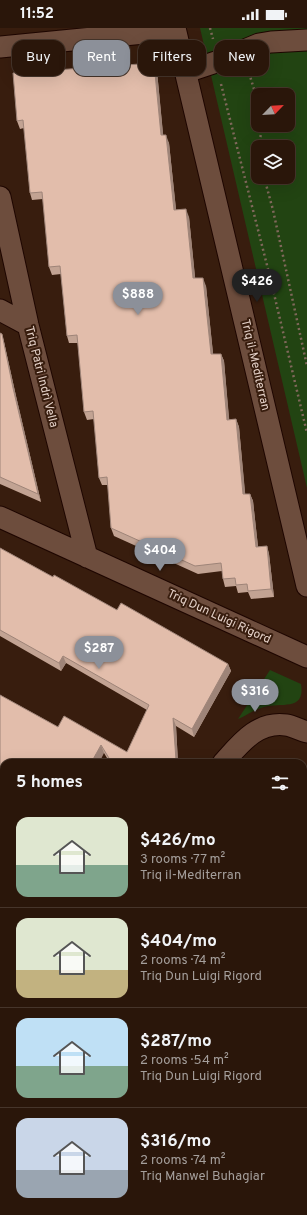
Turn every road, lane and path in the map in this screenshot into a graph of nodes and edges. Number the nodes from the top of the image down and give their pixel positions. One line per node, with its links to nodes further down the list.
1 (175, 29): 2 (street, Triq il-Mediterran); 5 (street)
2 (178, 40)
3 (307, 40): 4 (street)
4 (269, 42)
5 (0, 47)
6 (187, 76): 18 (street, Triq il-Mediterran)
7 (220, 76): 15 (path)
8 (250, 76): 9 (path)
9 (254, 88)
10 (266, 184): 14 (path)
11 (0, 197): 13 (street, Triq Patri Indrì Vella)
12 (0, 310): 13 (street)
13 (28, 325): 17 (street, Triq Patri Indrì Vella)
14 (307, 366)
15 (307, 433)
16 (0, 517): 17 (street, Triq Dun Luigi Rigord)
17 (86, 557): 19 (street, Triq Dun Luigi Rigord)
18 (307, 586)
19 (307, 657)
20 (307, 732): 21 (street)
21 (227, 759)

